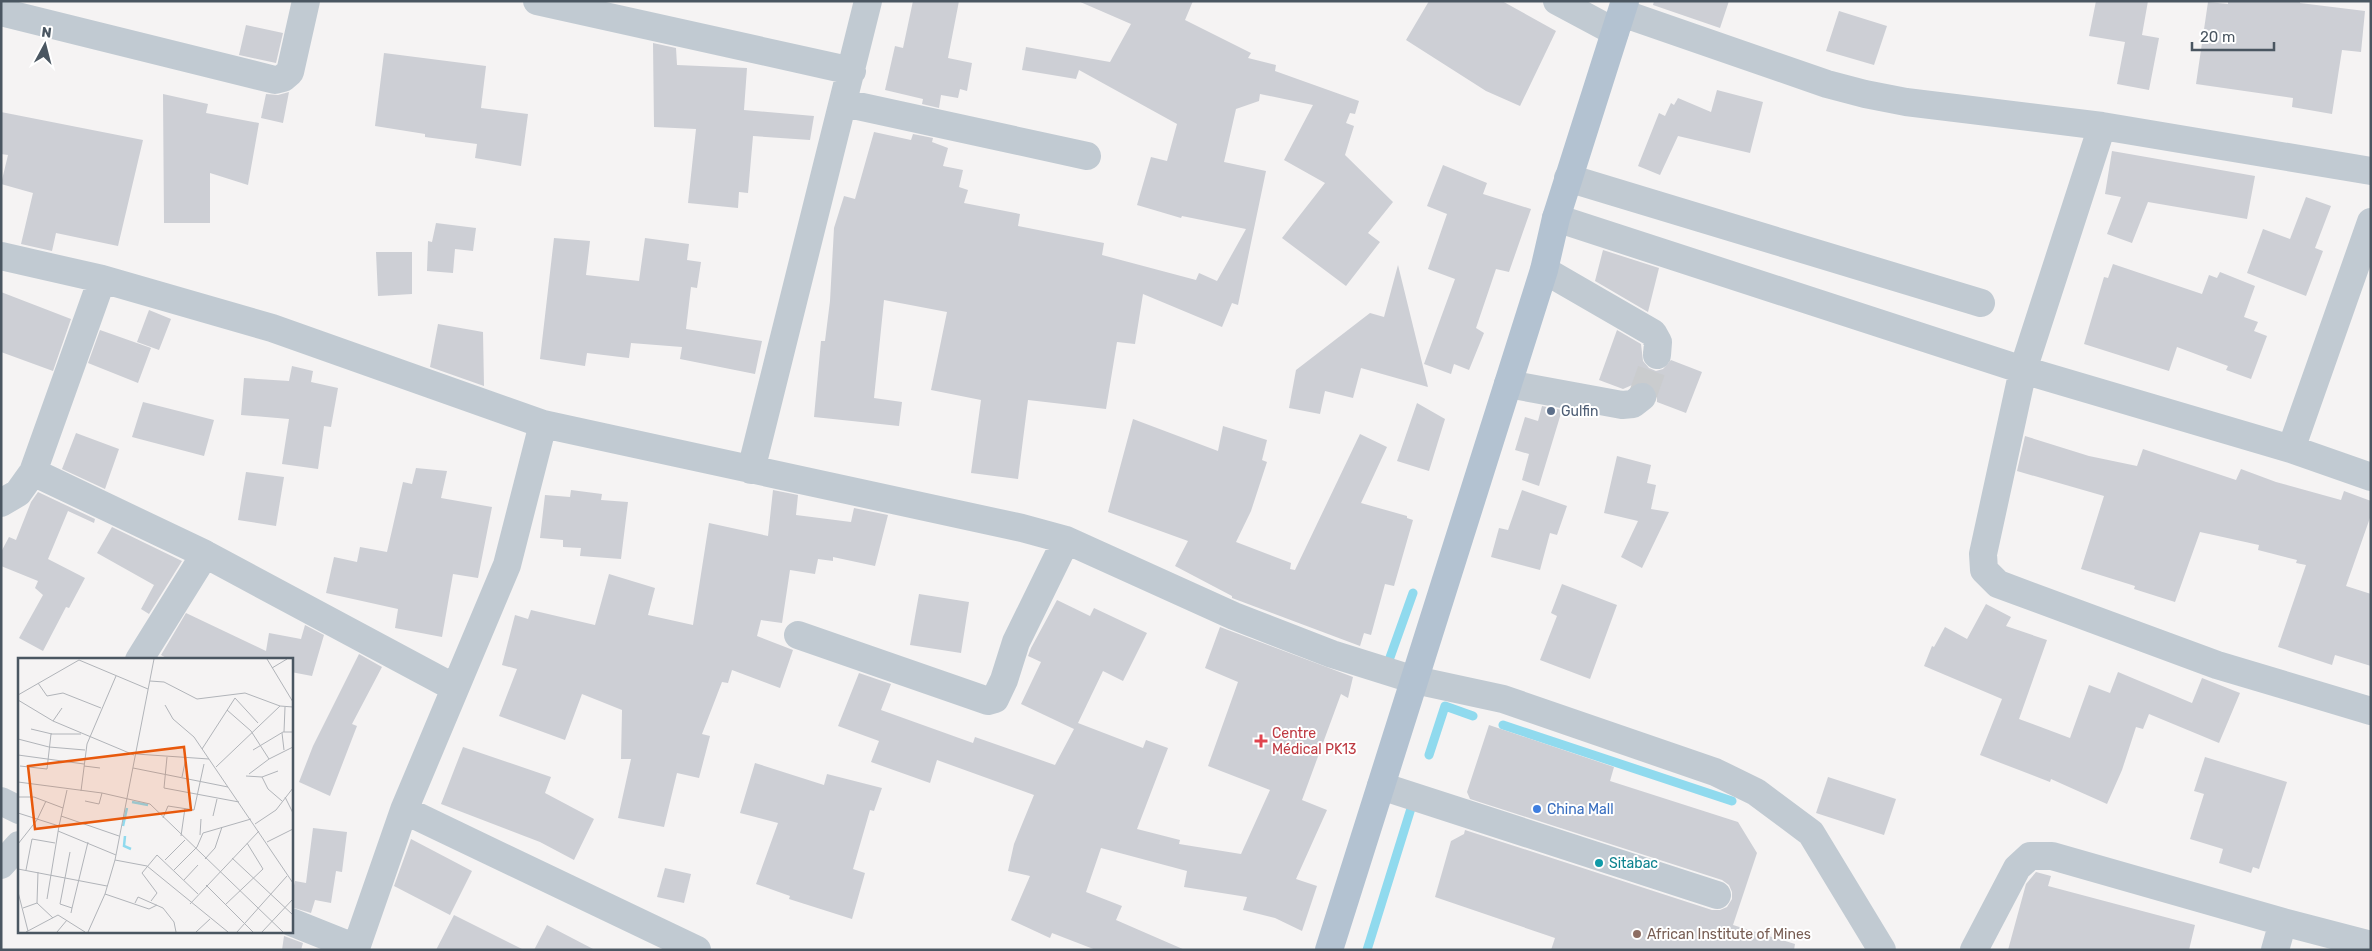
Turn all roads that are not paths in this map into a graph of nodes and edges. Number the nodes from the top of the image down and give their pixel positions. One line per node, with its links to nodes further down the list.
1 (306, 1): 5 (street)
2 (537, 1): 7 (street)
3 (868, 1): 7 (street)
4 (1557, 1): 6 (street)
5 (1, 12)
6 (1621, 15): 9 (street); 12 (main road)
7 (852, 71): 8 (street)
8 (844, 103): 10 (street); 25 (street)
9 (2102, 126): 11 (street); 20 (street)
10 (1087, 156)
11 (2371, 171)
12 (1568, 178): 13 (main road); 18 (street)
13 (1556, 218): 16 (main road); 20 (street)
14 (2371, 222): 24 (street)
15 (1, 256): 17 (street)
16 (1544, 270): 19 (street); 21 (main road)
17 (102, 279): 23 (street); 26 (street)
18 (1981, 303)
19 (1658, 355)
20 (2023, 370): 24 (street); 35 (street)
21 (1508, 384): 22 (street); 33 (main road)
22 (1642, 396)
23 (543, 424): 25 (street); 34 (street)
24 (2291, 449): 27 (street)
25 (751, 470): 29 (street)
26 (33, 472): 28 (street); 30 (street)
27 (2371, 477)
28 (1, 503)
29 (1066, 540): 31 (street); 33 (street)
30 (205, 554): 32 (street); 34 (street)
31 (798, 635)
32 (140, 658)
33 (1415, 680): 36 (main road); 49 (street)
34 (455, 688): 39 (street)
35 (2371, 711)
36 (1381, 786): 42 (street); 48 (main road)
37 (1, 802): 38 (street)
38 (18, 810)
39 (404, 810): 46 (street); 47 (street)
40 (18, 845): 41 (street)
41 (1, 865)
42 (1717, 895)
43 (292, 922): 46 (street)
44 (2283, 922): 45 (street); 50 (street); 51 (street)
45 (2371, 945)
46 (356, 949)
47 (697, 950)
48 (1329, 950)
49 (1882, 950)
50 (1974, 950)
51 (2274, 950)

